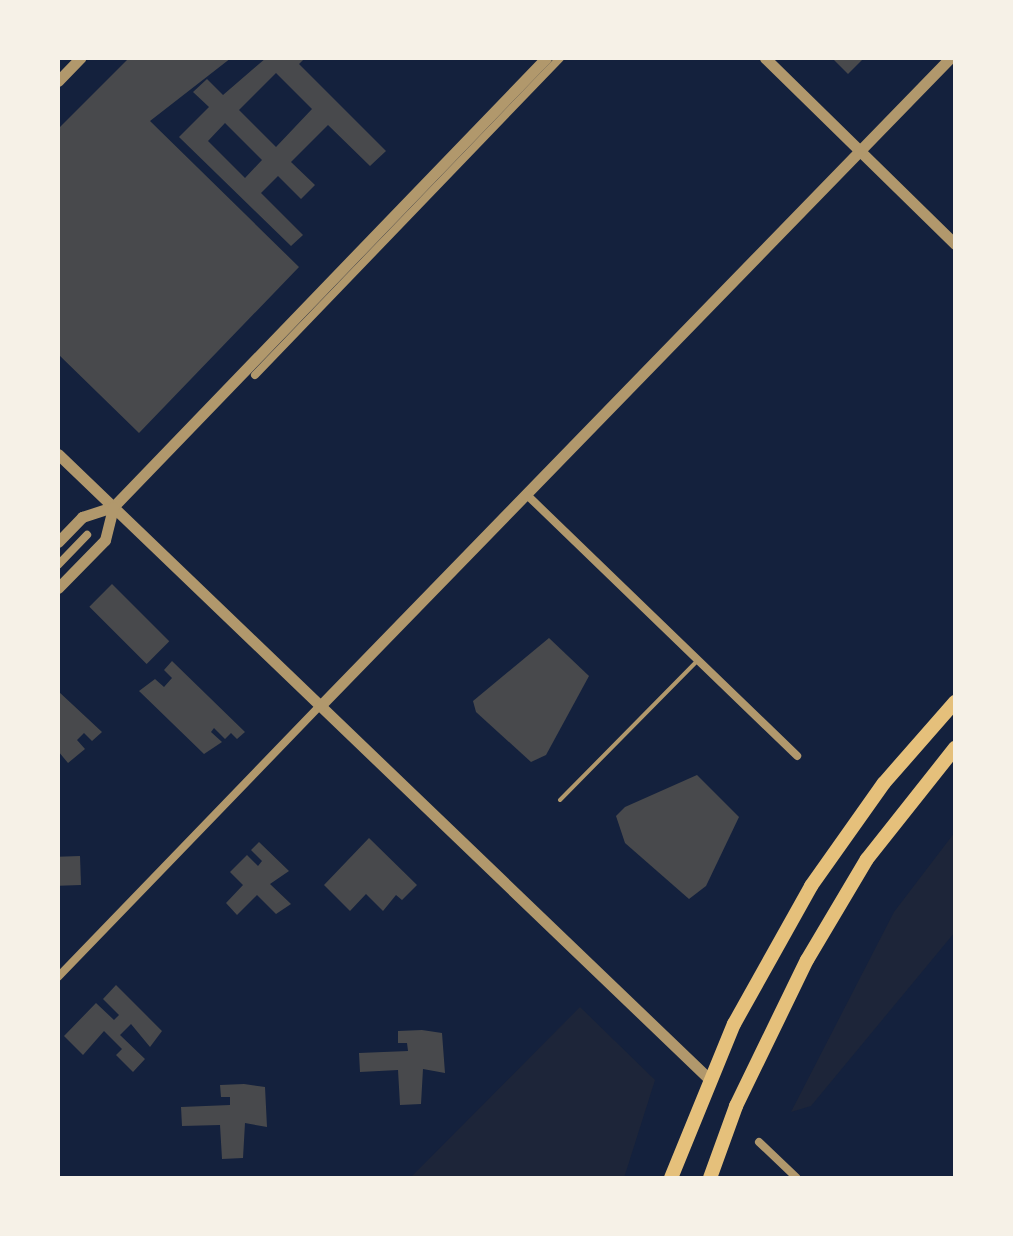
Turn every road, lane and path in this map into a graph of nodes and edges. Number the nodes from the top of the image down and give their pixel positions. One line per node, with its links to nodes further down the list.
1 (80, 58): 6 (street)
2 (546, 58): 12 (street)
3 (560, 58): 9 (street)
4 (765, 58): 7 (street)
5 (950, 58): 7 (street)
6 (58, 81)
7 (861, 151): 8 (street); 11 (street)
8 (955, 244)
9 (255, 375)
10 (58, 454): 12 (street)
11 (526, 494): 17 (street); 19 (street)
12 (113, 507): 14 (street); 16 (street); 19 (street)
13 (87, 535): 15 (street)
14 (58, 542)
15 (58, 565)
16 (58, 588)
17 (698, 660): 21 (street); 22 (lane)
18 (955, 702): 24 (main road)
19 (320, 706): 23 (street); 24 (street)
20 (955, 748): 27 (main road)
21 (797, 756)
22 (560, 800)
23 (58, 977)
24 (710, 1080): 26 (main road)
25 (759, 1142): 28 (street)
26 (671, 1178)
27 (710, 1178)
28 (797, 1178)

